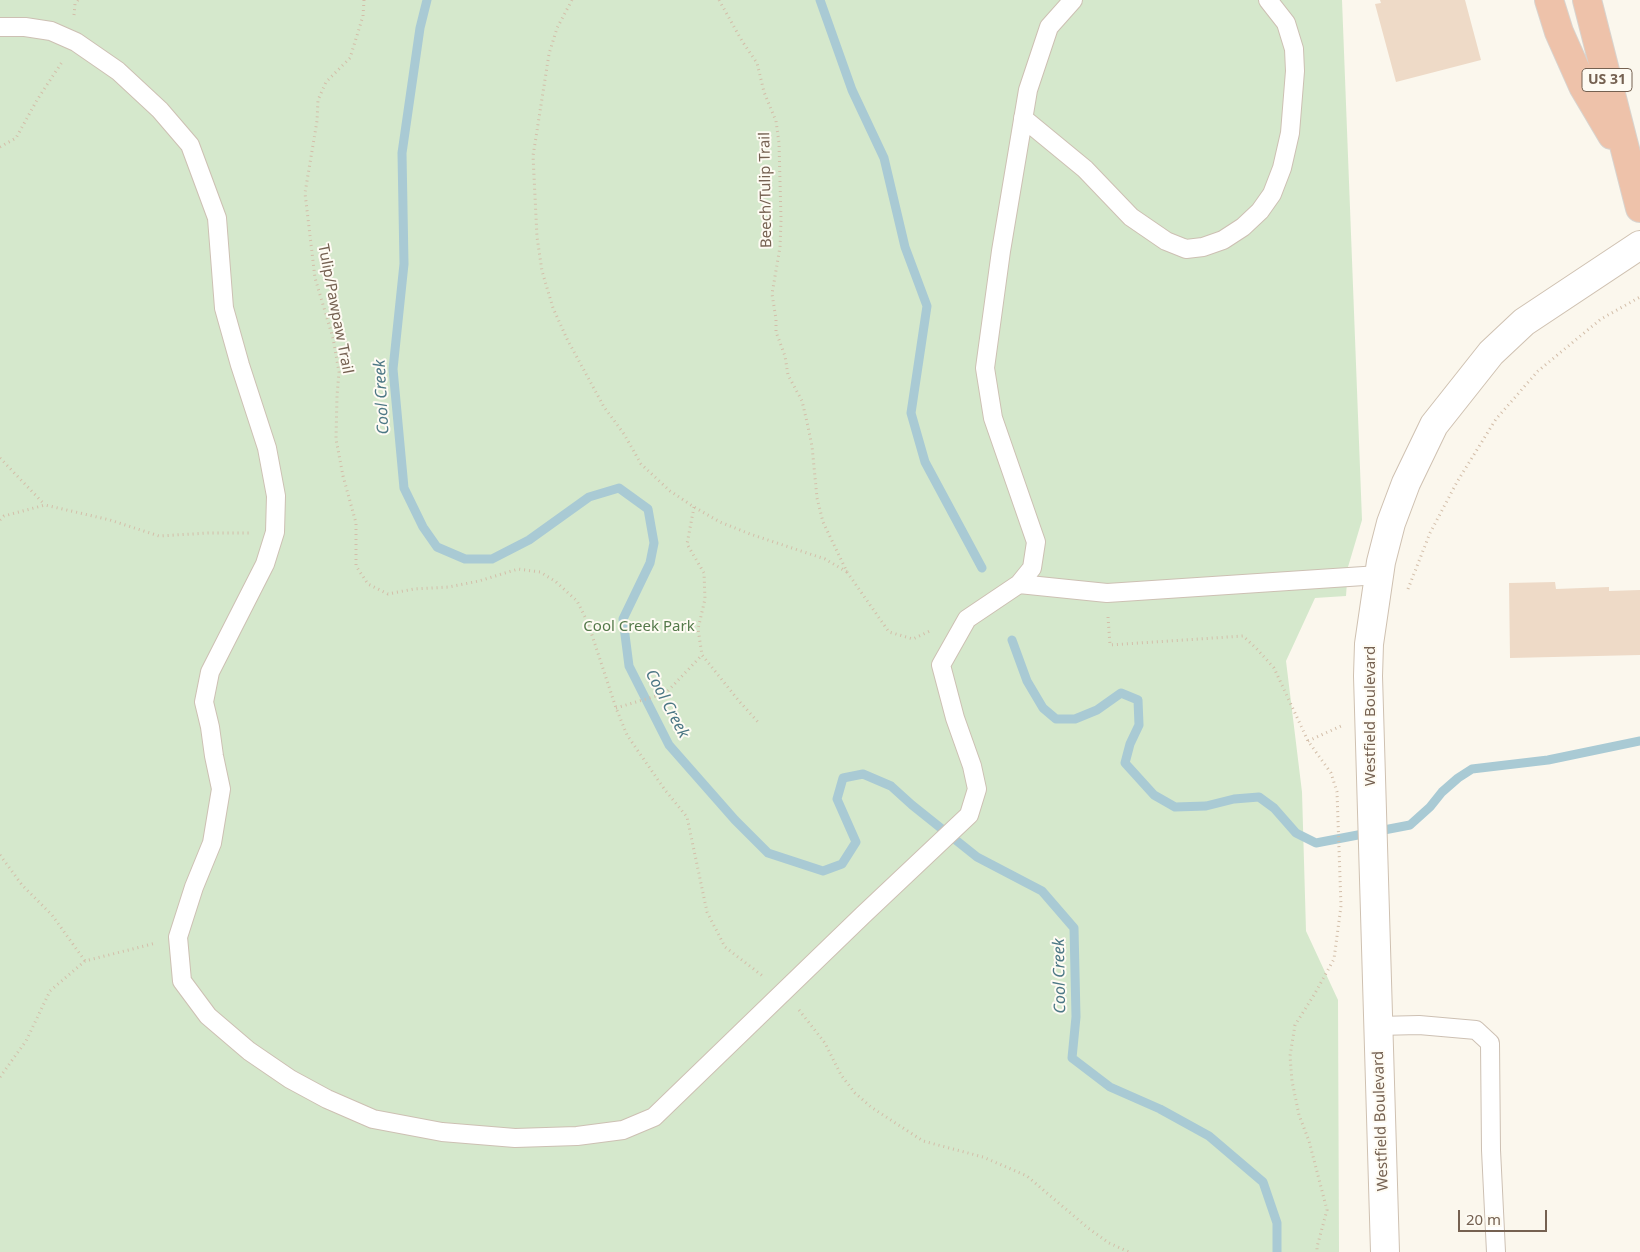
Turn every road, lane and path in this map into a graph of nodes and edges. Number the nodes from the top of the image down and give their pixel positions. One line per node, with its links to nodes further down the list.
1 (78, 0): 10 (path)
2 (364, 0): 29 (path, Tulip/Pawpaw Trail)
3 (572, 0): 21 (path, Beech/Tulip Trail)
4 (719, 0): 21 (path, Beech/Tulip Trail)
5 (1073, 0): 11 (lane)
6 (1268, 0): 11 (lane)
7 (1549, 0): 13 (highway)
8 (1587, 0): 13 (highway, US 31)
9 (0, 27): 10 (lane)
10 (76, 42): 12 (path); 23 (lane)
11 (1023, 118): 25 (lane)
12 (0, 147)
13 (1627, 160): 14 (highway, US 31)
14 (1640, 208)
15 (1640, 245): 17 (street, Westfield Boulevard)
16 (1640, 249): 17 (street, Westfield Boulevard)
17 (1605, 268): 24 (street, Westfield Boulevard)
18 (1640, 297): 26 (path)
19 (0, 458): 20 (path)
20 (45, 505): 22 (path); 23 (path)
21 (694, 507): 28 (path)
22 (0, 520)
23 (275, 532): 34 (lane)
24 (1379, 576): 27 (lane); 37 (street, Westfield Boulevard)
25 (1019, 584): 27 (lane); 36 (lane)
26 (1406, 593)
27 (1107, 594): 32 (path)
28 (702, 655): 29 (path); 30 (path)
29 (616, 708): 36 (path, Tulip/Pawpaw Trail)
30 (758, 722)
31 (1342, 725): 32 (path)
32 (1308, 741): 40 (path)
33 (0, 856): 35 (path)
34 (178, 937): 35 (path); 36 (lane)
35 (85, 961): 38 (path)
36 (785, 991): 39 (path, Tulip/Pawpaw Trail)
37 (1378, 1026): 41 (street, Westfield Boulevard); 42 (lane)
38 (0, 1078)
39 (1129, 1252)
40 (1317, 1252)
41 (1385, 1252)
42 (1496, 1252)

